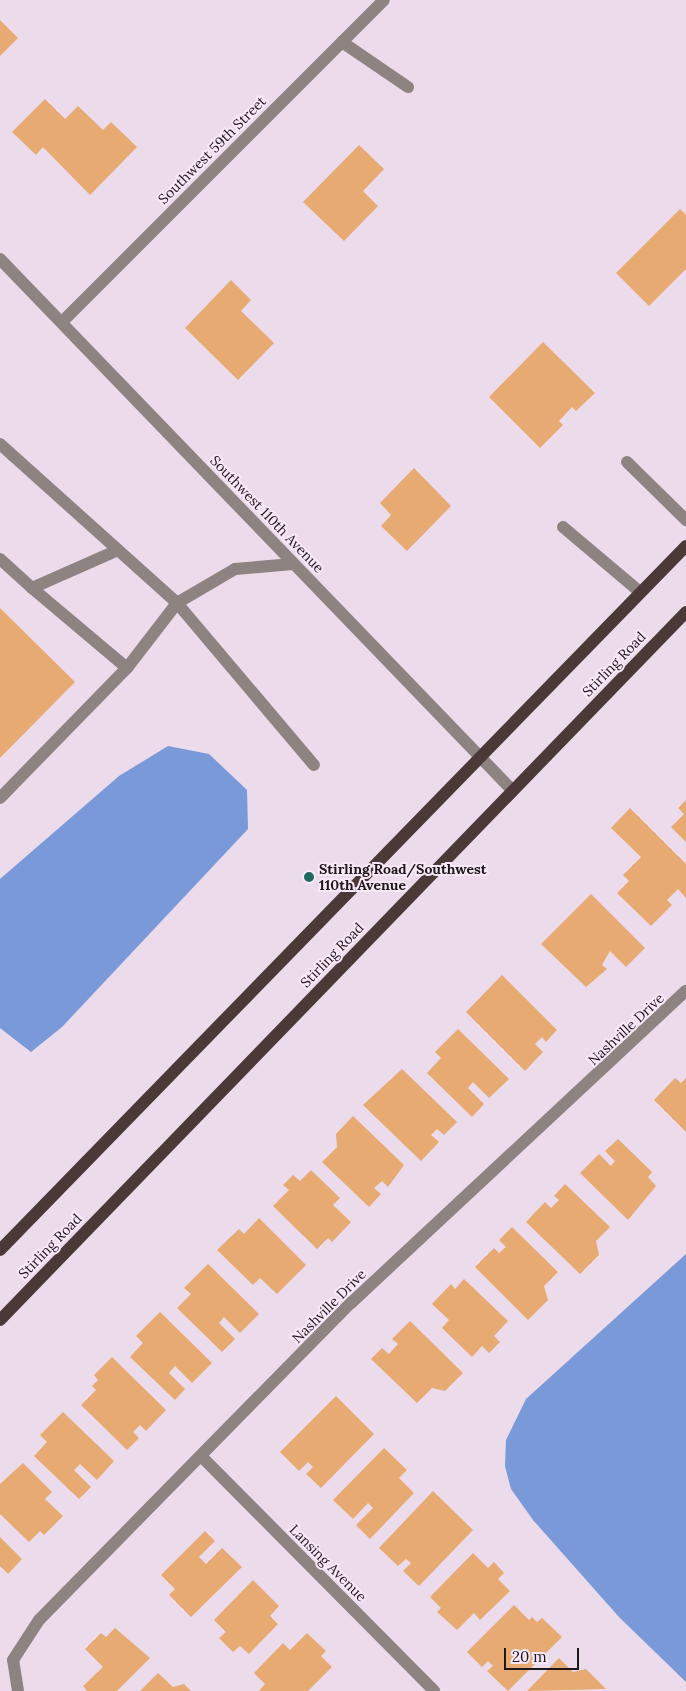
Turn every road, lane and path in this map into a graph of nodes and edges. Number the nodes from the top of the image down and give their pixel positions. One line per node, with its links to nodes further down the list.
1 (384, 0): 2 (street, Southwest 59th Street)
2 (342, 42): 3 (street); 5 (street, Southwest 59th Street)
3 (408, 87)
4 (0, 259): 5 (street, Southwest 110th Avenue)
5 (62, 322): 13 (street, Southwest 110th Avenue)
6 (0, 444): 11 (street)
7 (627, 462): 8 (street)
8 (686, 520)
9 (563, 526): 15 (street)
10 (686, 546): 15 (main road)
11 (118, 550): 14 (street); 16 (street)
12 (0, 559): 14 (street)
13 (293, 564): 16 (street); 19 (street, Southwest 110th Avenue)
14 (32, 588): 18 (street)
15 (640, 592): 19 (main road)
16 (177, 603): 18 (street); 20 (street)
17 (686, 612): 21 (main road, Stirling Road)
18 (127, 668): 22 (street)
19 (479, 758): 21 (street, Southwest 110th Avenue); 24 (main road)
20 (314, 765)
21 (512, 790): 25 (main road, Stirling Road)
22 (0, 798)
23 (686, 991): 26 (street, Nashville Drive)
24 (0, 1250)
25 (0, 1320)
26 (201, 1456): 27 (street, Nashville Drive); 28 (street, Lansing Avenue)
27 (18, 1691)
28 (434, 1691)

